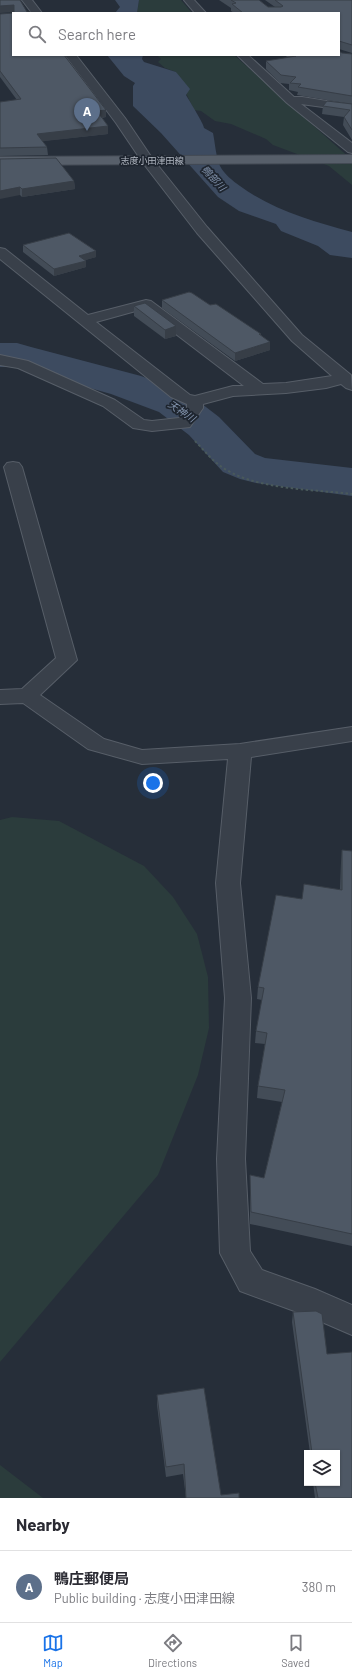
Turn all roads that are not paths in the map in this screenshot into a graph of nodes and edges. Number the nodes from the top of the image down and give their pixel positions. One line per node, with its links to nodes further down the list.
1 (27, 0): 3 (street)
2 (189, 0): 4 (street)
3 (36, 12)
4 (200, 12)
5 (71, 56): 11 (street)
6 (243, 56): 7 (street)
7 (291, 101): 8 (street); 9 (street)
8 (352, 108)
9 (352, 149)
10 (352, 159): 11 (main road, 志度小田津田線)
11 (147, 160): 12 (main road, 志度小田津田線); 16 (street)
12 (0, 161)
13 (0, 252): 14 (street)
14 (93, 318): 17 (street); 18 (street)
15 (0, 360): 18 (street)
16 (348, 381): 17 (street)
17 (259, 389): 18 (street)
18 (194, 408)
19 (13, 467): 20 (street)
20 (27, 696): 21 (street); 23 (street)
21 (0, 697)
22 (352, 734): 23 (street)
23 (240, 751): 24 (street)
24 (352, 1320)

